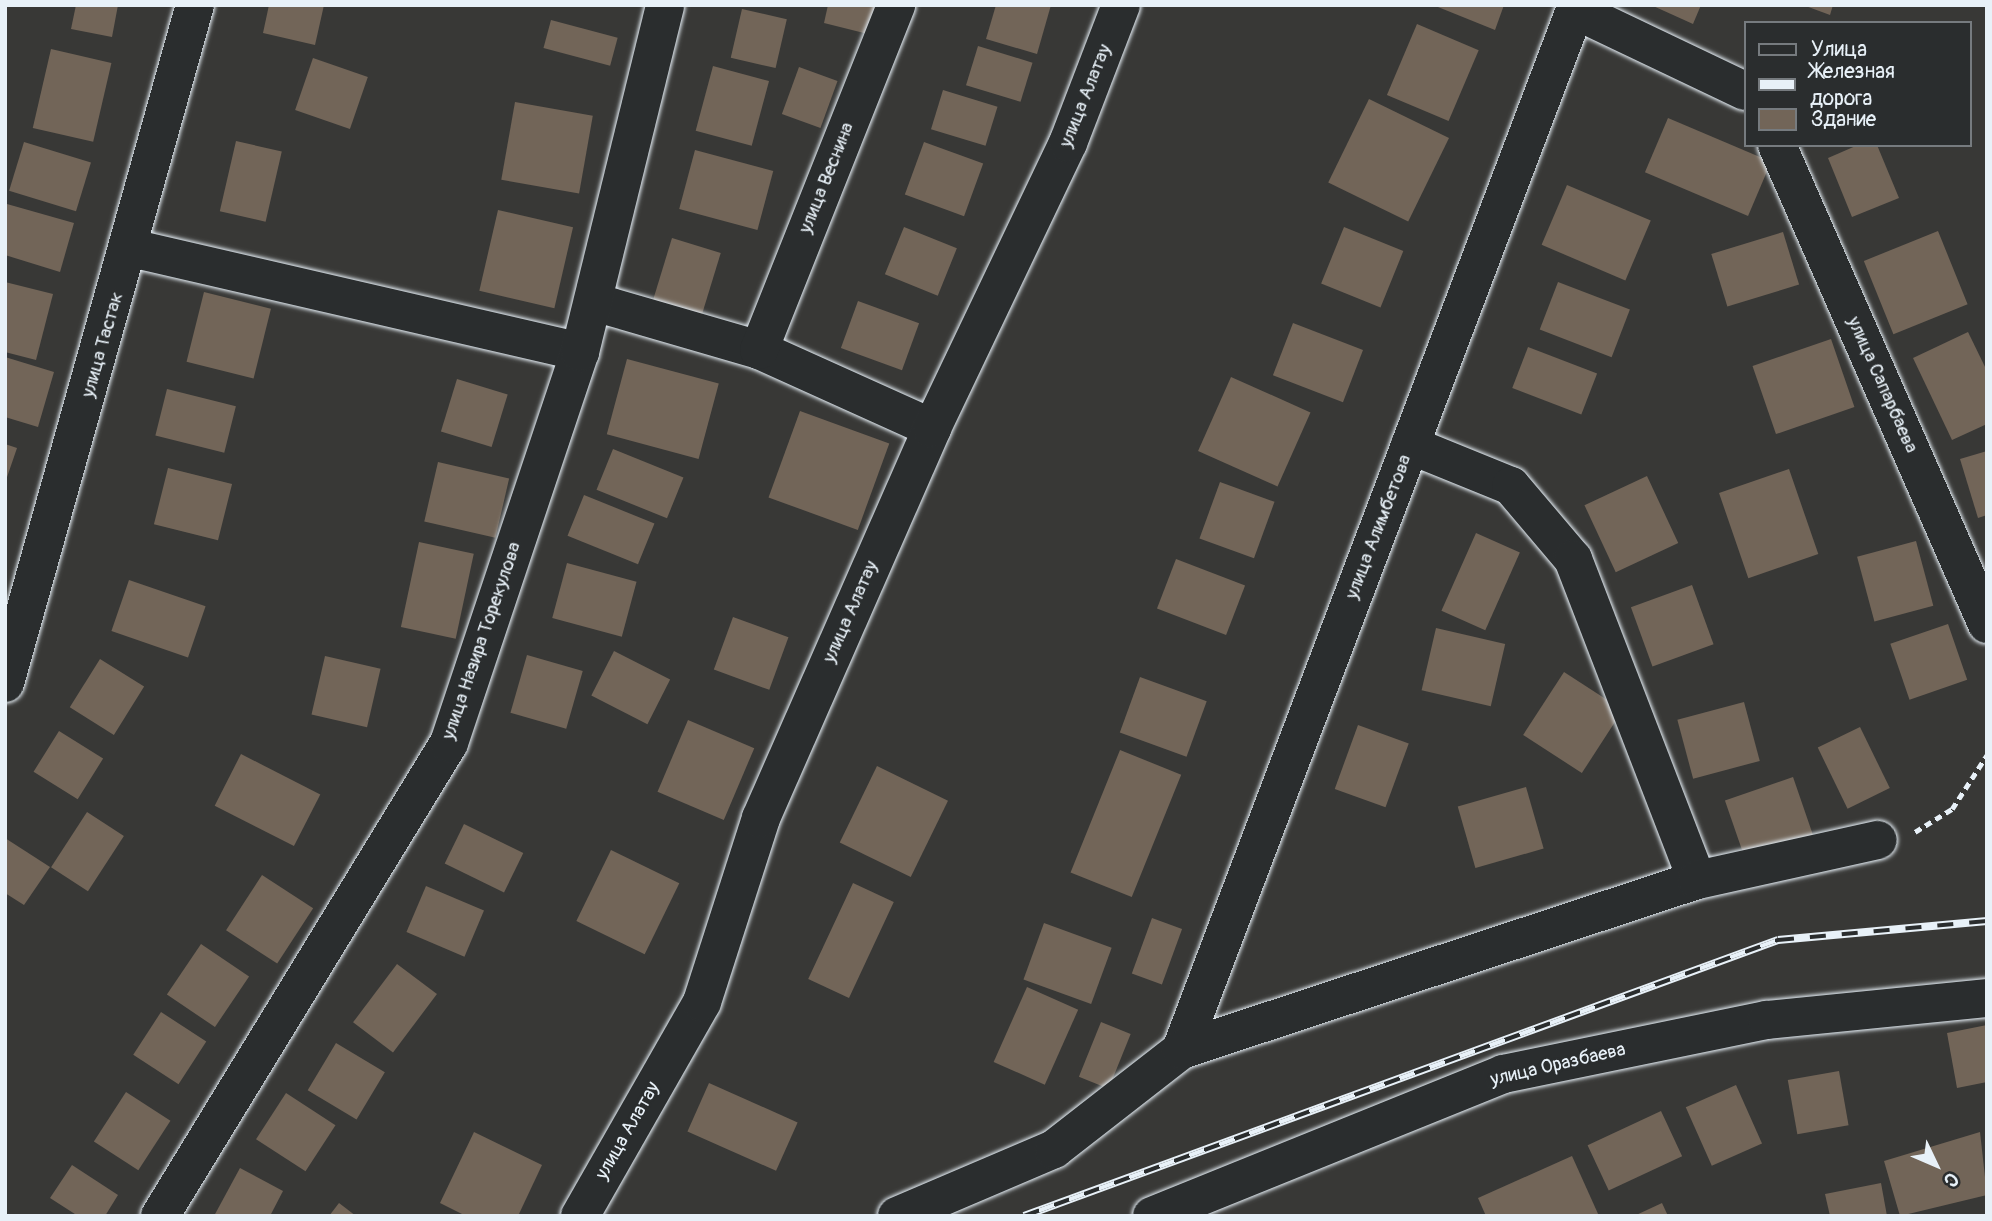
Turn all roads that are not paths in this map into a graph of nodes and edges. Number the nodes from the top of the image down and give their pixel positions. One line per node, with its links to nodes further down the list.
1 (195, 5): 8 (street, улица Тастак)
2 (665, 5): 9 (street, улица Назира Торекулова)
3 (896, 5): 10 (street, улица Веснина)
4 (1121, 5): 12 (street, улица Алатау)
5 (1576, 8): 6 (street); 13 (street, улица Алимбетова)
6 (1744, 91)
7 (1778, 147): 14 (street, улица Сапарбаева)
8 (131, 248): 11 (street); 15 (street, улица Тастак)
9 (594, 302): 10 (street); 11 (street, улица Назира Торекулова)
10 (759, 350): 12 (street)
11 (580, 352): 20 (street, улица Назира Торекулова)
12 (932, 428): 21 (street, улица Алатау)
13 (1410, 445): 17 (street); 19 (street, улица Алимбетова)
14 (1987, 624)
15 (5, 683)
16 (1878, 841): 17 (street)
17 (1697, 880): 19 (street)
18 (1987, 998): 23 (street, улица Оразбаева)
19 (1181, 1050): 22 (street)
20 (160, 1216)
21 (580, 1216)
22 (897, 1216)
23 (1152, 1216)

